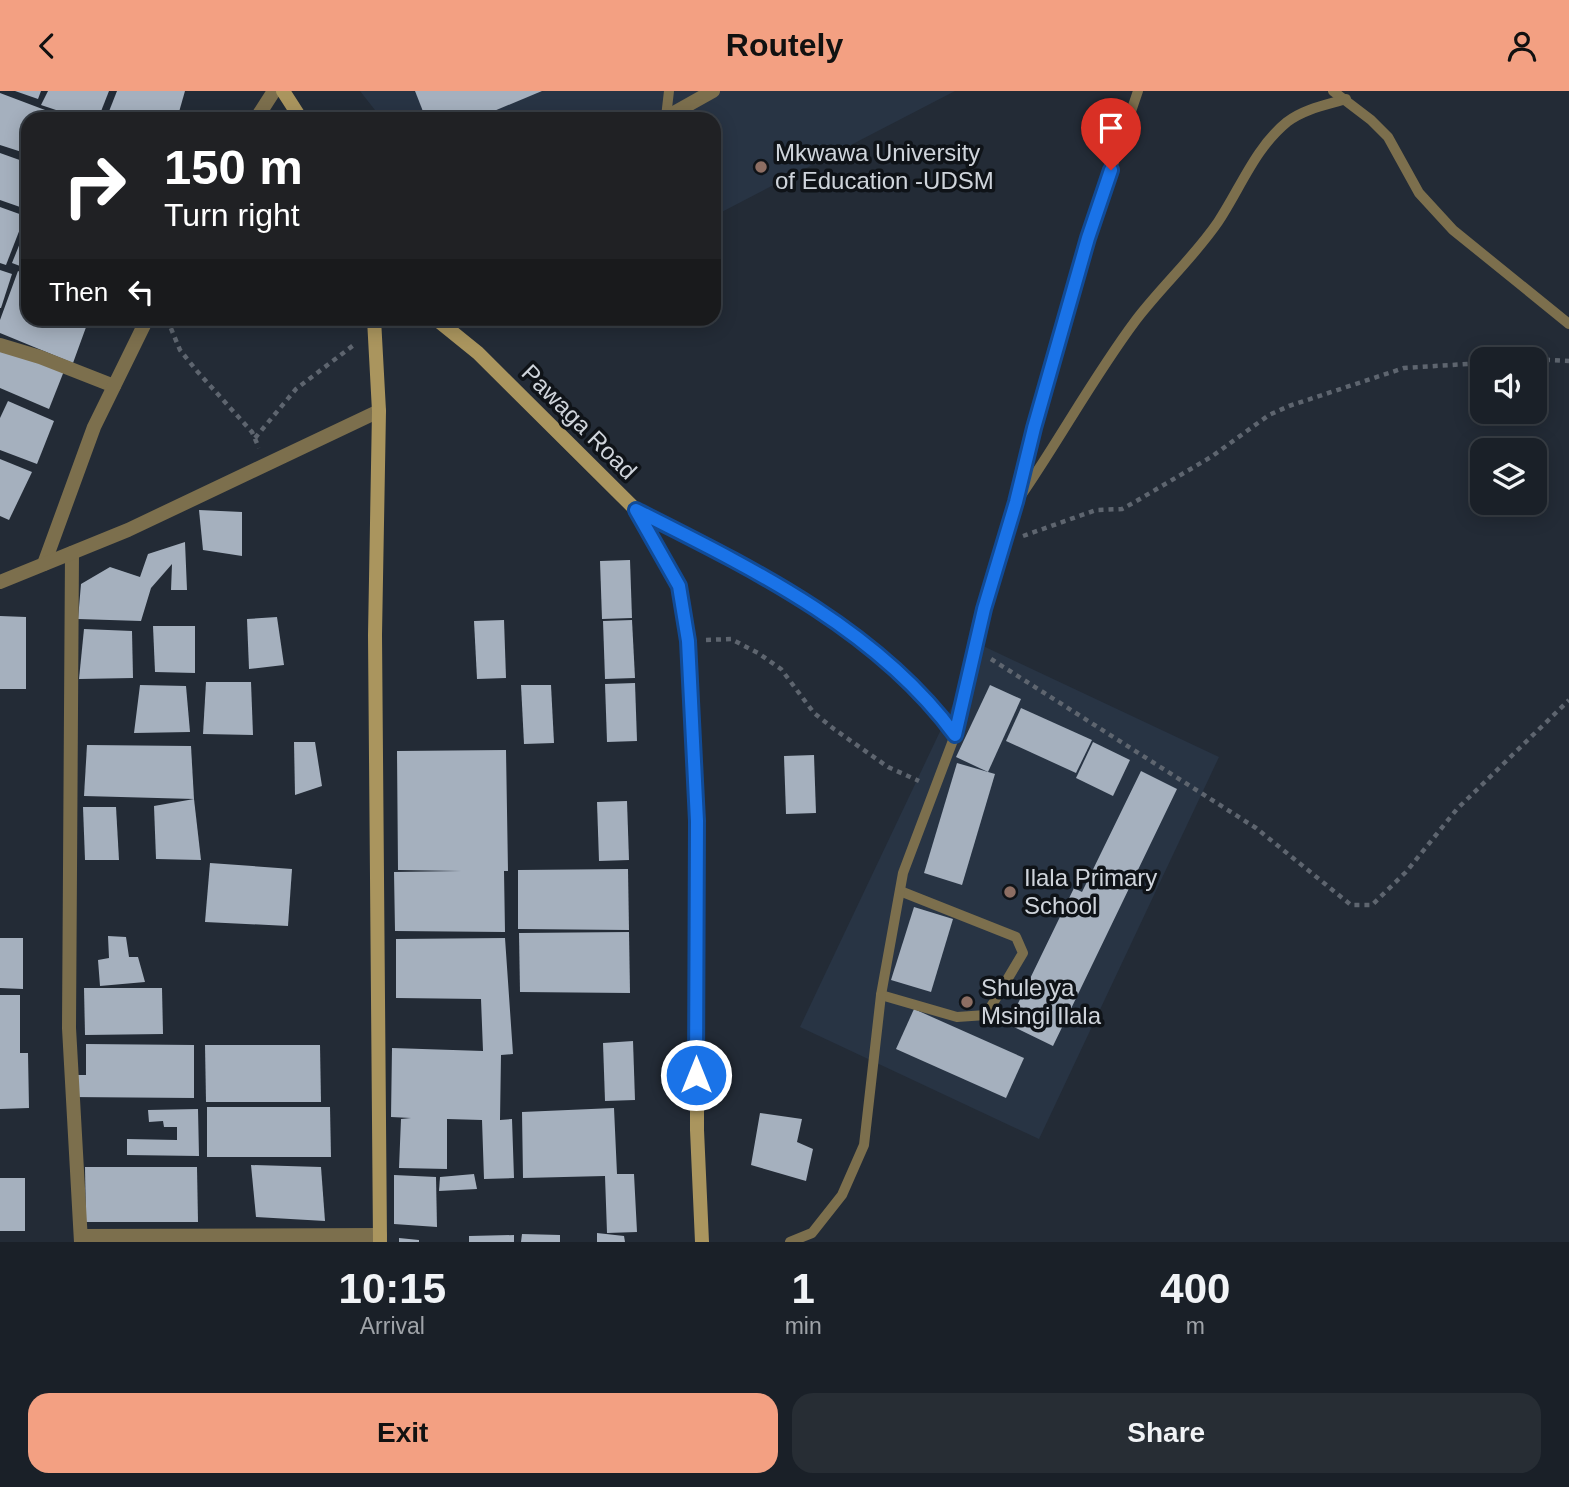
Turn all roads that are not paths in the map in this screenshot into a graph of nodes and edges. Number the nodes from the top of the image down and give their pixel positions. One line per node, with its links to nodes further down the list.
1 (274, 91): 8 (street)
2 (283, 91): 9 (main road)
3 (669, 91): 10 (lane)
4 (713, 91): 11 (street)
5 (1138, 91): 19 (lane)
6 (1333, 91): 7 (lane)
7 (1346, 99): 12 (lane); 19 (lane)
8 (260, 112)
9 (296, 112)
10 (665, 112)
11 (675, 112)
12 (1569, 324)
13 (144, 326): 17 (street)
14 (375, 326): 18 (main road)
15 (445, 326): 20 (main road, Pawaga Road)
16 (0, 345): 17 (street)
17 (114, 386): 22 (street)
18 (379, 411): 21 (street); 28 (main road)
19 (1016, 502): 24 (lane)
20 (636, 510): 24 (lane); 29 (main road, Pawaga Road)
21 (72, 553): 22 (street); 27 (street)
22 (44, 564): 23 (street)
23 (0, 582)
24 (955, 735): 25 (lane)
25 (900, 891): 26 (lane); 26 (lane)
26 (881, 995): 30 (lane)
27 (81, 1239): 28 (street)
28 (380, 1239)
29 (702, 1242)
30 (790, 1242)

